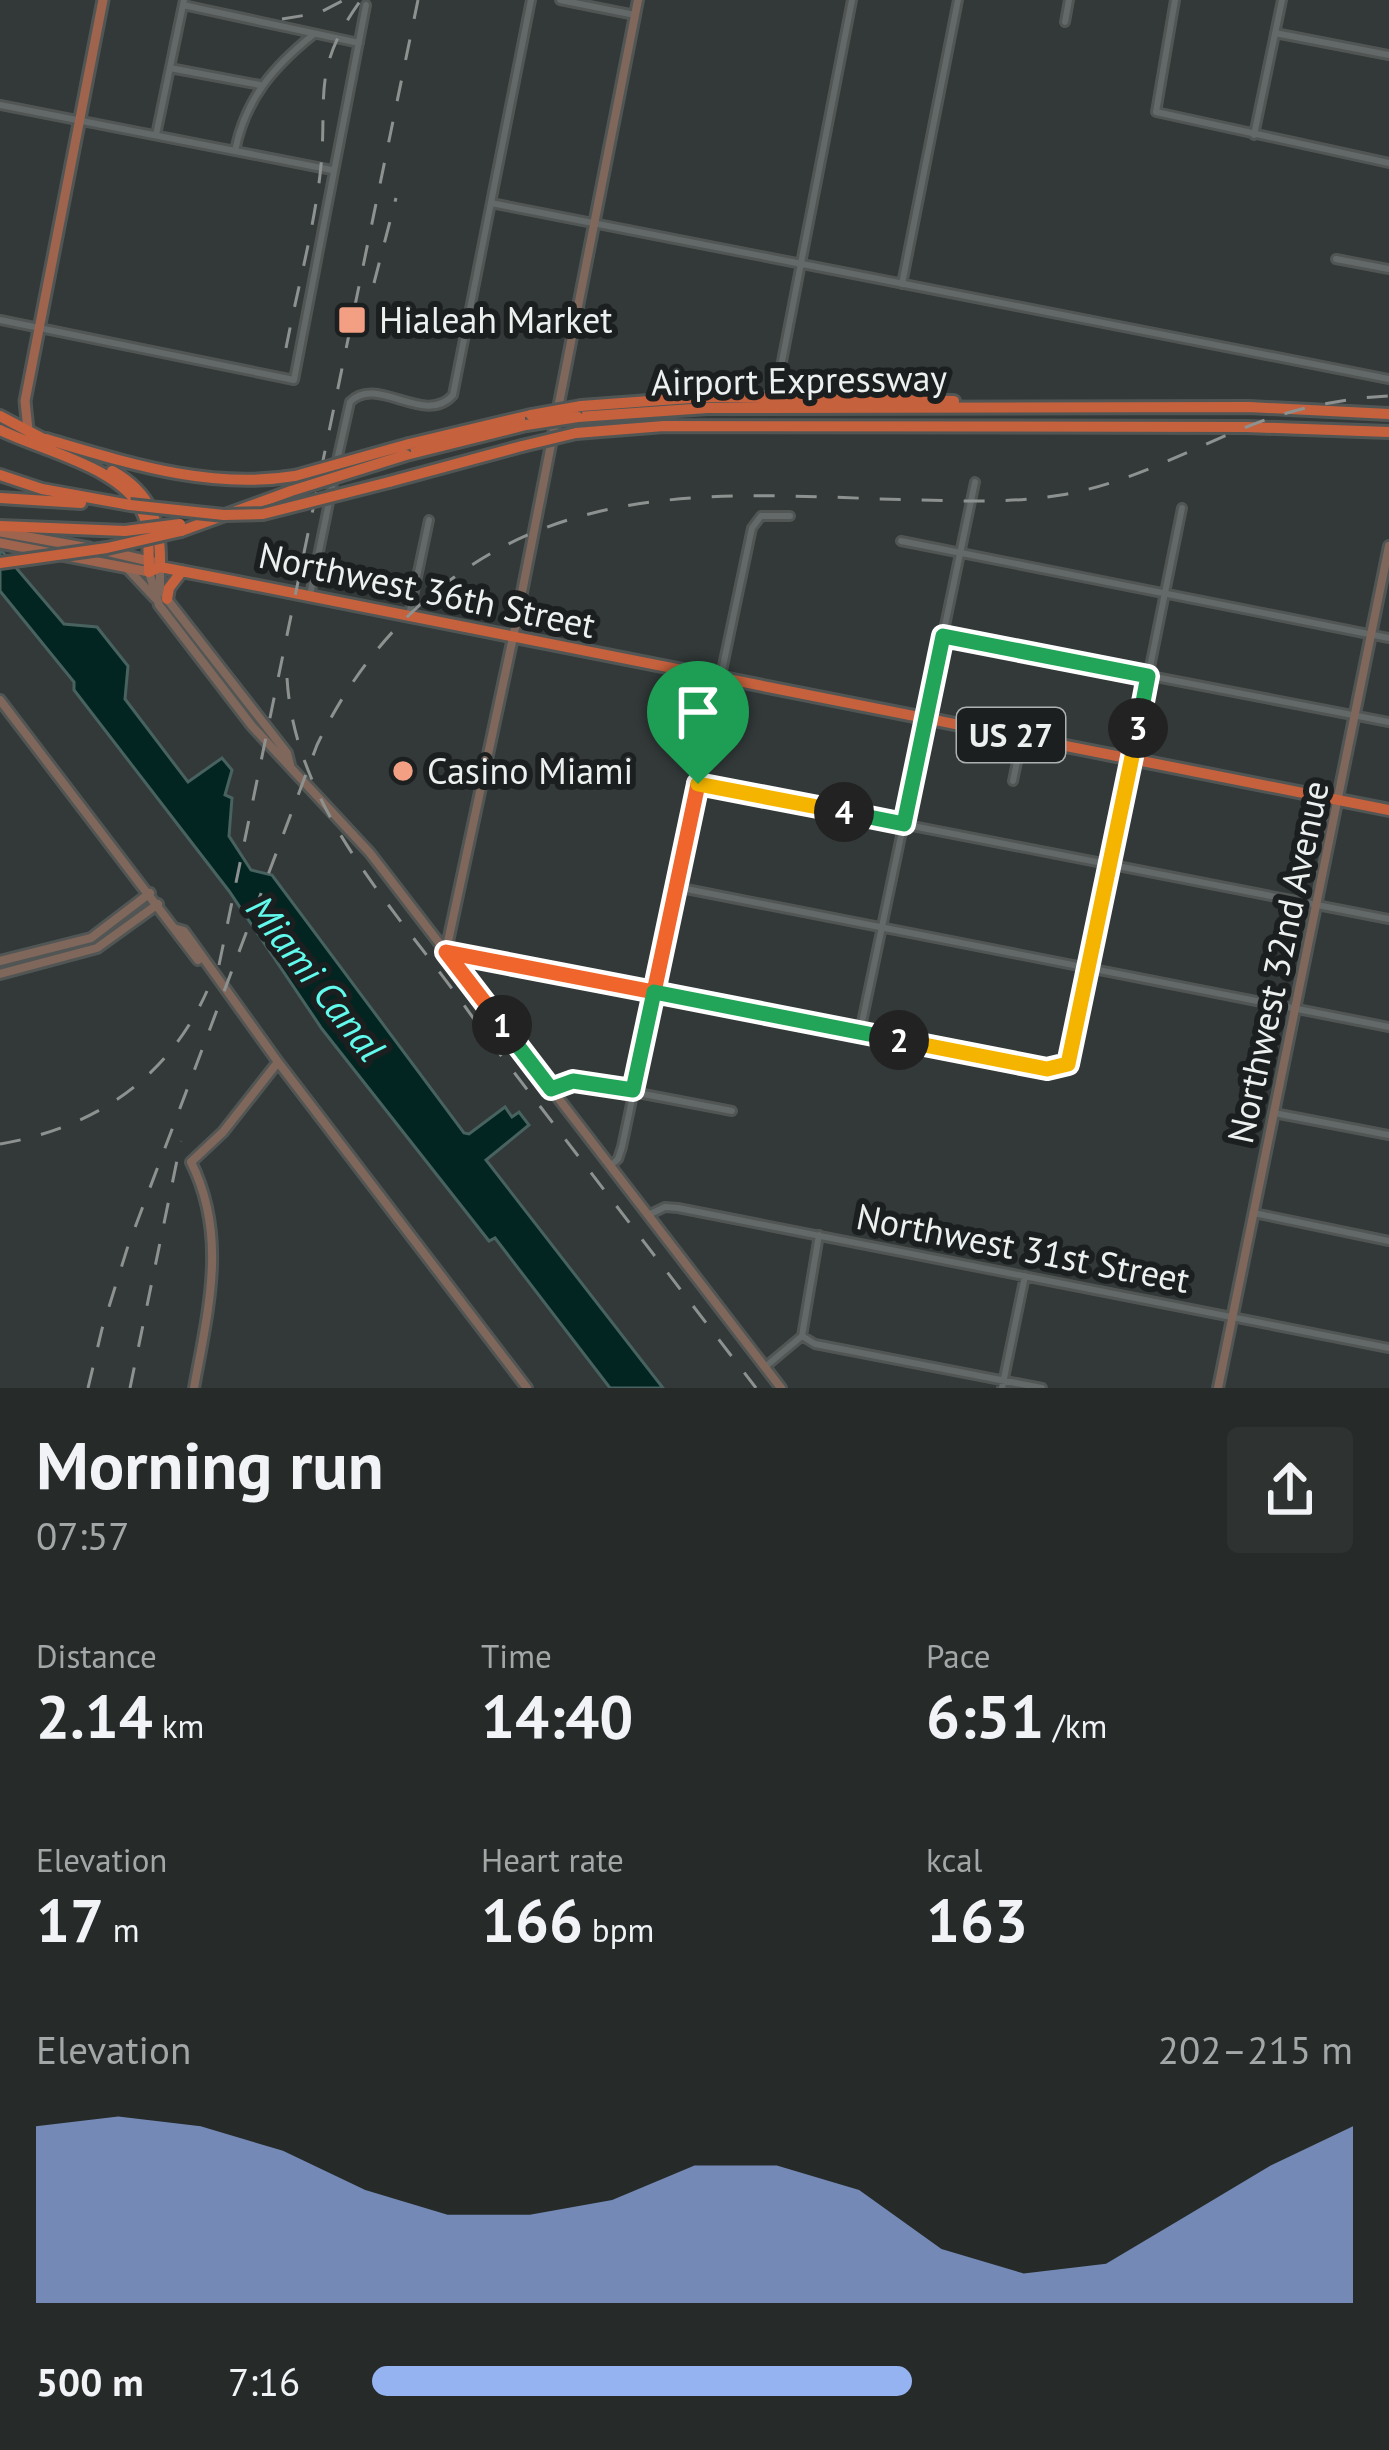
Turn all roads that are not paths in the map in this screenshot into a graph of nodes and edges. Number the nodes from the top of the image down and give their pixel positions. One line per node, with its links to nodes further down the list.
1 (103, 0): 21 (main road)
2 (531, 0): 27 (street)
3 (560, 0): 12 (street)
4 (638, 0): 12 (street)
5 (852, 0): 30 (street)
6 (958, 0): 32 (street)
7 (1069, 0): 13 (street)
8 (1175, 0): 22 (street)
9 (1282, 0): 14 (street)
10 (184, 3): 15 (street); 18 (street)
11 (366, 5): 16 (street)
12 (634, 15): 28 (street)
13 (1065, 22)
14 (1274, 33): 17 (street); 22 (street)
15 (314, 34): 16 (street); 19 (street)
16 (358, 43): 26 (street)
17 (1389, 55)
18 (170, 68): 19 (street); 23 (street)
19 (260, 85): 24 (street)
20 (0, 105): 21 (street)
21 (79, 120): 23 (street); 34 (main road)
22 (1254, 135): 25 (street)
23 (156, 136): 24 (street)
24 (235, 151): 26 (street)
25 (1389, 163)
26 (334, 171): 34 (street)
27 (491, 202): 28 (street); 62 (street)
28 (595, 223): 30 (street); 68 (street)
29 (1336, 259): 31 (street)
30 (802, 262): 32 (street); 35 (street)
31 (1389, 269)
32 (902, 284): 36 (street)
33 (0, 320): 34 (street)
34 (39, 328): 37 (main road)
35 (779, 377)
36 (1389, 379)
37 (25, 401): 39 (main road); 40 (main road)
38 (1389, 414): 43 (highway, Airport Expressway, bridge)
39 (2, 422): 40 (highway); 58 (highway)
40 (28, 431): 42 (highway)
41 (1388, 432): 47 (highway, Airport Expressway, bridge)
42 (46, 439): 43 (highway, bridge); 58 (highway)
43 (408, 450): 51 (highway, Airport Expressway, bridge)
44 (0, 476): 47 (highway)
45 (975, 482): 56 (street)
46 (0, 498): 47 (highway)
47 (76, 499)
48 (1182, 508): 61 (street)
49 (790, 516): 70 (street)
50 (429, 520): 64 (street)
51 (180, 527): 52 (highway, bridge); 57 (highway, Airport Expressway, bridge)
52 (0, 529): 58 (main road, Northwest 36th Street)
53 (901, 541): 56 (street)
54 (0, 543): 59 (main road, Northwest 36th Street)
55 (1389, 546): 65 (street, Northwest 32nd Avenue)
56 (960, 553): 61 (street); 66 (street)
57 (0, 563)
58 (153, 566): 59 (main road, Northwest 36th Street); 60 (highway, Northwest 36th Street / US 27); 63 (street)
59 (126, 568): 63 (street)
60 (182, 571): 62 (highway, Northwest 36th Street / US 27); 63 (highway)
61 (1165, 595): 65 (street); 69 (street)
62 (309, 598): 64 (highway, Northwest 36th Street / US 27)
63 (161, 599): 90 (street)
64 (409, 619): 68 (highway, Northwest 36th Street / US 27)
65 (1371, 634): 67 (street); 72 (street, Northwest 32nd Avenue)
66 (943, 636): 69 (street); 73 (street)
67 (1389, 638)
68 (512, 639): 70 (highway, Northwest 36th Street / US 27); 90 (street)
69 (1148, 676): 72 (street); 76 (street)
70 (719, 679): 73 (highway, Northwest 36th Street / US 27); 78 (street)
71 (0, 700): 84 (street)
72 (1355, 716): 74 (street); 79 (street, Northwest 32nd Avenue)
73 (926, 718): 75 (highway, Northwest 36th Street / US 27); 81 (street)
74 (1389, 722)
75 (1022, 737): 76 (highway, Northwest 36th Street / US 27); 77 (street)
76 (1132, 758): 79 (highway, Northwest 36th Street / US 27); 82 (street)
77 (1013, 782)
78 (698, 784): 81 (street); 83 (street)
79 (1339, 800): 80 (highway, Northwest 36th Street / US 27); 86 (street, Northwest 32nd Avenue)
80 (1389, 810)
81 (904, 824): 82 (street); 88 (street)
82 (1111, 864): 86 (street); 93 (street)
83 (676, 887): 88 (street); 95 (street)
84 (150, 893): 85 (street); 89 (street)
85 (158, 904): 91 (street); 99 (street)
86 (1317, 905): 87 (street); 96 (street, Northwest 32nd Avenue)
87 (1389, 919)
88 (882, 928): 93 (street); 98 (street)
89 (57, 947): 91 (street); 92 (street)
90 (446, 952): 95 (street); 100 (street)
91 (60, 959): 94 (street)
92 (0, 961)
93 (1089, 968): 96 (street); 98 (street)
94 (0, 974)
95 (654, 992): 98 (street); 101 (street)
96 (1296, 1010): 97 (street); 103 (street, Northwest 32nd Avenue)
97 (1389, 1027)
98 (860, 1032)
99 (278, 1062): 116 (street); 117 (street)
100 (551, 1089): 101 (street); 105 (street)
101 (633, 1090): 102 (street); 105 (street)
102 (733, 1111)
103 (1274, 1113): 104 (street); 106 (street, Northwest 32nd Avenue)
104 (1389, 1135)
105 (610, 1166): 107 (street)
106 (1254, 1213): 109 (street); 111 (street, Northwest 32nd Avenue)
107 (648, 1215): 108 (street, Northwest 31st Street); 114 (street)
108 (819, 1235): 110 (street, Northwest 31st Street); 112 (street)
109 (1389, 1241)
110 (1025, 1276): 111 (street, Northwest 31st Street); 115 (street)
111 (1232, 1317): 113 (street, Northwest 31st Street); 120 (street, Northwest 32nd Avenue)
112 (802, 1336): 114 (street); 115 (street)
113 (1389, 1348)
114 (765, 1367): 118 (street)
115 (1003, 1384): 119 (street)
116 (194, 1388)
117 (527, 1388)
118 (781, 1388)
119 (1042, 1388)
120 (1218, 1388)

